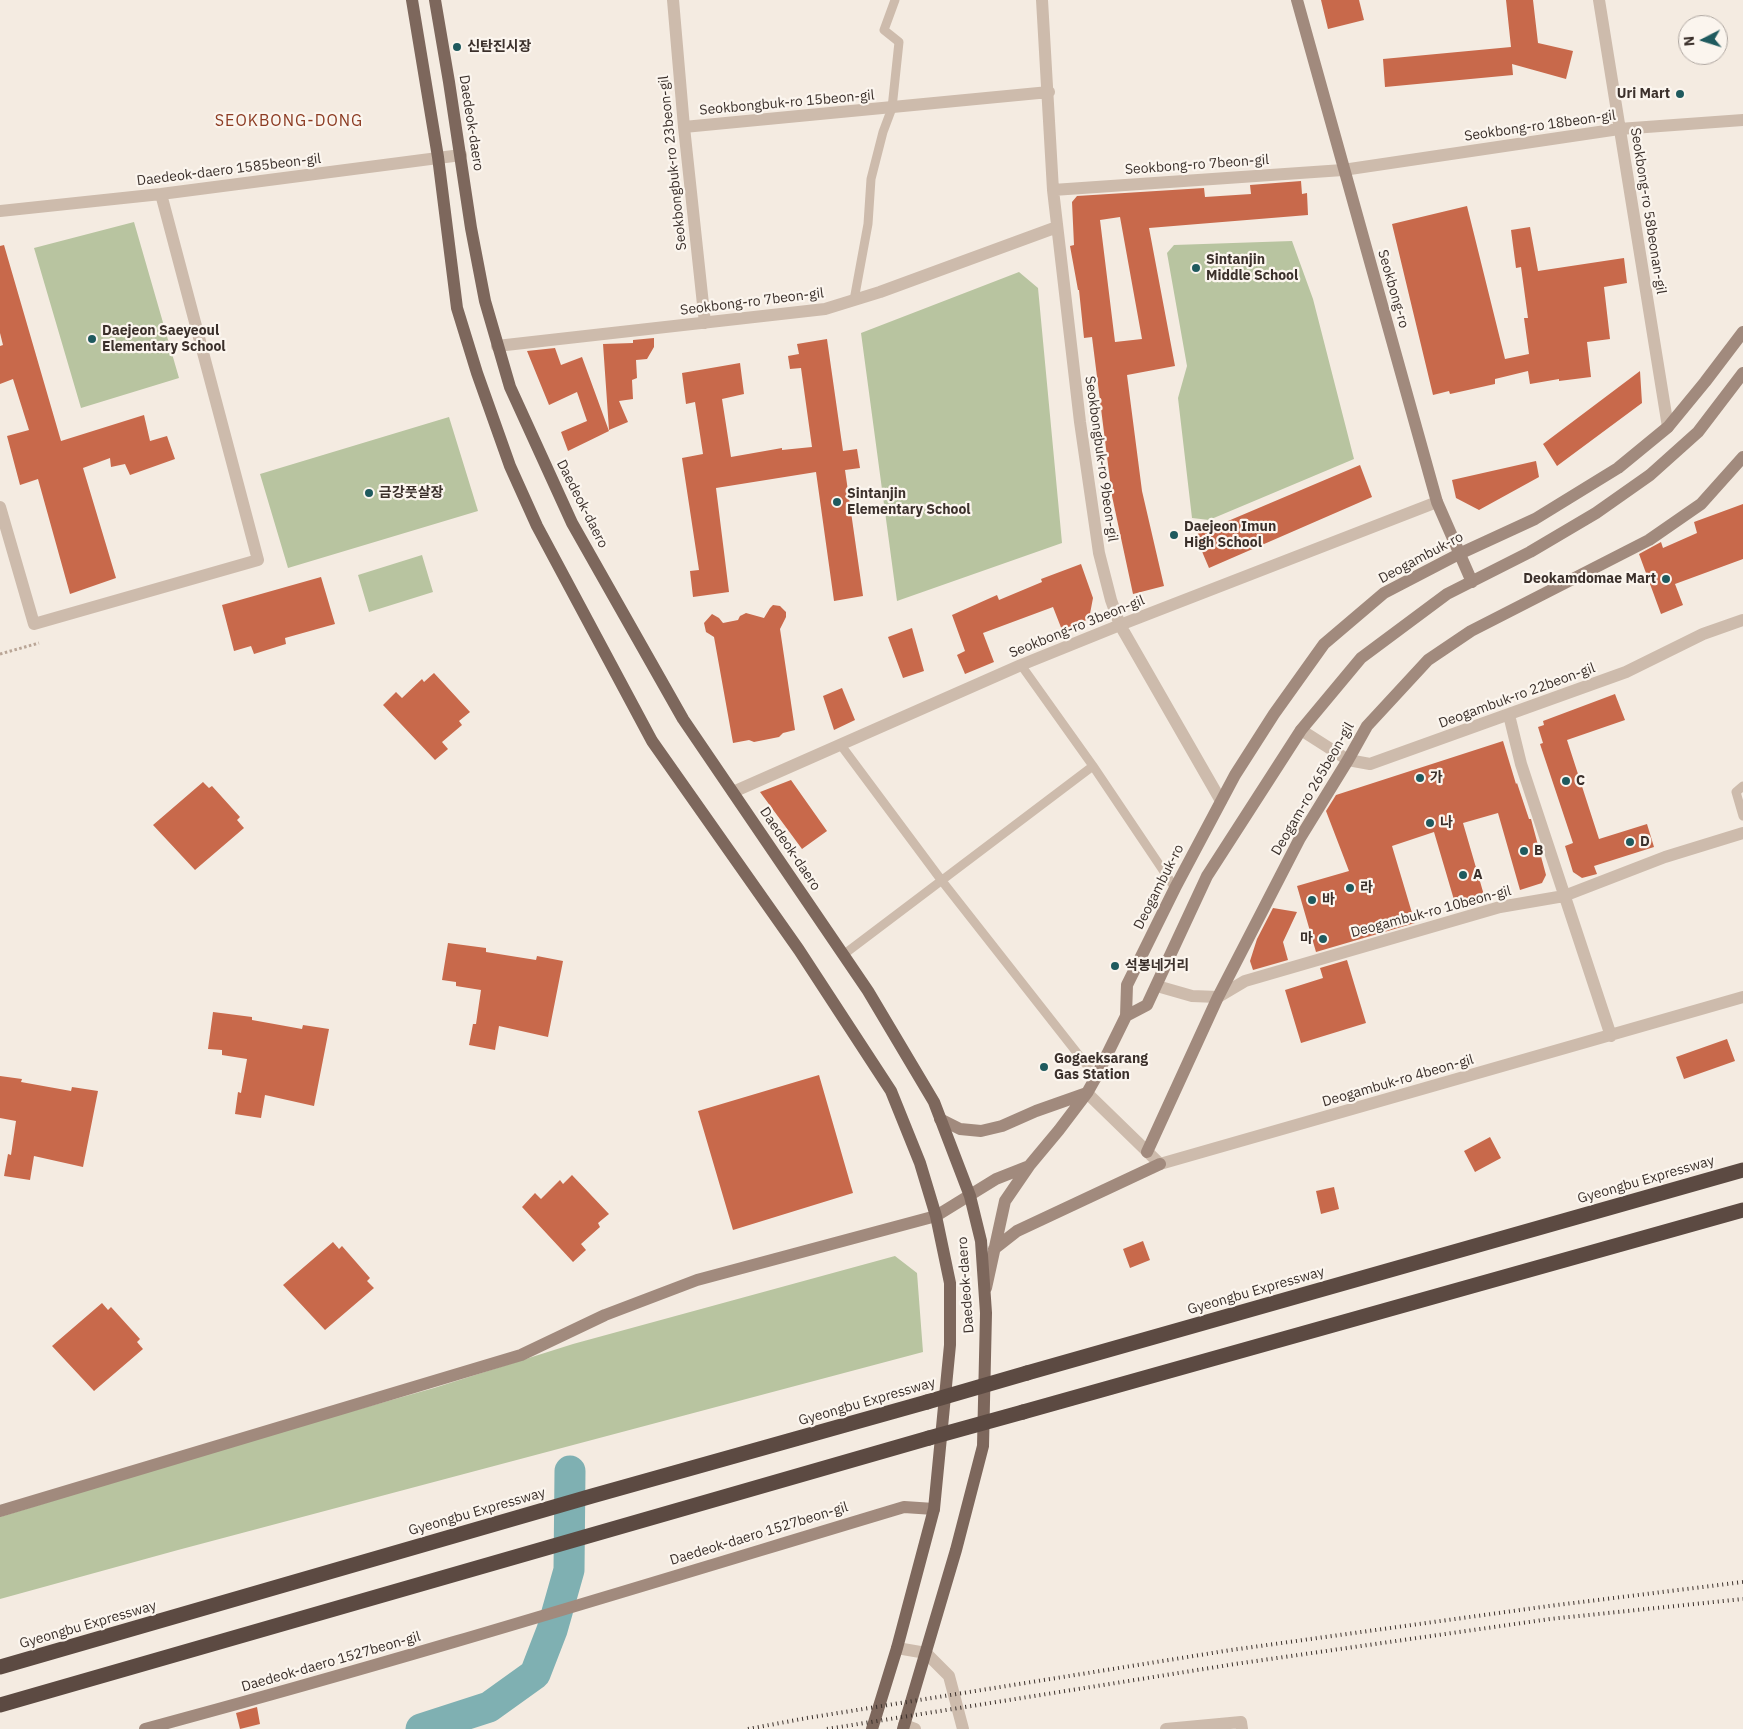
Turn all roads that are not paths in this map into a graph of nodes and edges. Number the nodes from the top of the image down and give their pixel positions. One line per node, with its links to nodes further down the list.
1 (412, 0): 14 (main road, Daedeok-daero)
2 (435, 0): 13 (main road, Daedeok-daero)
3 (673, 0): 11 (street, Seokbongbuk-ro 23beon-gil)
4 (895, 0): 9 (lane, Seokbongbuk-ro 15beon-gil)
5 (1042, 0): 8 (street, Seokbongbuk-ro 9beon-gil)
6 (1297, 0): 15 (street, Seokbong-ro)
7 (1599, 0): 12 (street, Seokbong-ro 58beonan-gil)
8 (1049, 92): 9 (street); 16 (street, Seokbongbuk-ro 9beon-gil)
9 (892, 108): 11 (street, Seokbongbuk-ro 15beon-gil); 20 (lane, Seokbongbuk-ro 15beon-gil)
10 (1743, 120): 12 (street, Seokbong-ro 18beon-gil)
11 (684, 127): 21 (street, Seokbongbuk-ro 23beon-gil)
12 (1619, 129): 15 (street, Seokbong-ro 18beon-gil); 25 (street, Seokbong-ro 58beonan-gil)
13 (461, 155): 14 (street, Daedeok-daero 1585beon-gil); 23 (main road, Daedeok-daero)
14 (438, 157): 17 (street, Daedeok-daero 1585beon-gil); 62 (main road, Daedeok-daero)
15 (1343, 170): 16 (street, Seokbong-ro 7beon-gil); 27 (street, Seokbong-ro)
16 (1053, 190): 19 (street, Seokbongbuk-ro 9beon-gil)
17 (161, 194): 18 (street, Daedeok-daero 1585beon-gil); 28 (street)
18 (0, 211)
19 (1057, 227): 20 (street, Seokbong-ro 7beon-gil); 32 (street, Seokbongbuk-ro 9beon-gil)
20 (854, 300): 21 (street, Seokbong-ro 7beon-gil)
21 (705, 323): 23 (street, Seokbong-ro 7beon-gil)
22 (1743, 332): 25 (street, Deogambuk-ro)
23 (497, 346): 40 (main road, Daedeok-daero)
24 (1743, 374): 30 (street)
25 (1668, 427): 29 (street, Deogambuk-ro)
26 (1743, 457): 37 (street, Deogam-ro 265beon-gil)
27 (1437, 502): 29 (street, Seokbong-ro); 32 (street, Seokbong-ro 3beon-gil)
28 (0, 507)
29 (1459, 554): 30 (street, Seokbong-ro); 41 (street, Deogambuk-ro)
30 (1472, 582): 35 (street)
31 (1743, 620): 34 (street, Deogambuk-ro 22beon-gil)
32 (1120, 625): 33 (street, Seokbong-ro 3beon-gil); 41 (street, Seokbongbuk-ro 9beon-gil)
33 (1021, 665): 36 (street, Seokbong-ro 3beon-gil); 38 (lane)
34 (1509, 715): 37 (street, Deogambuk-ro 22beon-gil); 46 (street)
35 (1301, 730): 37 (street, Deogambuk-ro 22beon-gil); 48 (street)
36 (840, 744): 40 (street, Seokbong-ro 3beon-gil); 44 (lane)
37 (1348, 760): 49 (street, Deogam-ro 265beon-gil)
38 (1093, 766): 44 (lane); 45 (lane)
39 (1743, 786): 42 (lane)
40 (733, 792): 47 (main road, Daedeok-daero)
41 (1221, 802): 45 (street, Deogambuk-ro)
42 (1743, 816)
43 (1743, 833): 46 (street, Deogambuk-ro 10beon-gil)
44 (942, 880): 47 (lane); 53 (lane)
45 (1175, 888): 51 (street, Deogambuk-ro)
46 (1564, 896): 49 (street, Deogambuk-ro 10beon-gil); 52 (street)
47 (843, 955): 55 (main road, Daedeok-daero)
48 (1157, 986): 49 (street); 51 (street)
49 (1218, 997): 56 (street, Deogam-ro 265beon-gil)
50 (1743, 997): 52 (street, Deogambuk-ro 4beon-gil)
51 (1126, 1016): 53 (street, Deogambuk-ro)
52 (1611, 1036): 57 (street, Deogambuk-ro 4beon-gil)
53 (1096, 1077): 54 (street, Deogambuk-ro)
54 (1087, 1093): 55 (street); 56 (street); 58 (street, Deogambuk-ro)
55 (940, 1119): 60 (main road, Daedeok-daero)
56 (1148, 1152): 57 (street)
57 (1160, 1164): 63 (street)
58 (1029, 1166): 60 (street, Deogambuk-ro); 63 (street)
59 (1743, 1170): 69 (highway, Gyeongbu Expressway, bridge)
60 (970, 1196): 62 (street, Deogambuk-ro); 64 (main road, Daedeok-daero)
61 (1743, 1210): 70 (highway, bridge)
62 (936, 1216): 65 (main road, Daedeok-daero); 66 (street, Deogambuk-ro)
63 (994, 1249): 64 (street)
64 (984, 1296): 68 (main road, Daedeok-daero)
65 (934, 1509): 67 (main road, Daedeok-daero); 73 (street, Daedeok-daero 1527beon-gil)
66 (0, 1511)
67 (897, 1648): 68 (street); 74 (main road, Daedeok-daero)
68 (926, 1652): 72 (main road, Daedeok-daero); 75 (street)
69 (0, 1667)
70 (0, 1705)
71 (1242, 1725): 76 (street)
72 (907, 1728)
73 (145, 1729)
74 (872, 1729)
75 (963, 1729)
76 (1166, 1729)

